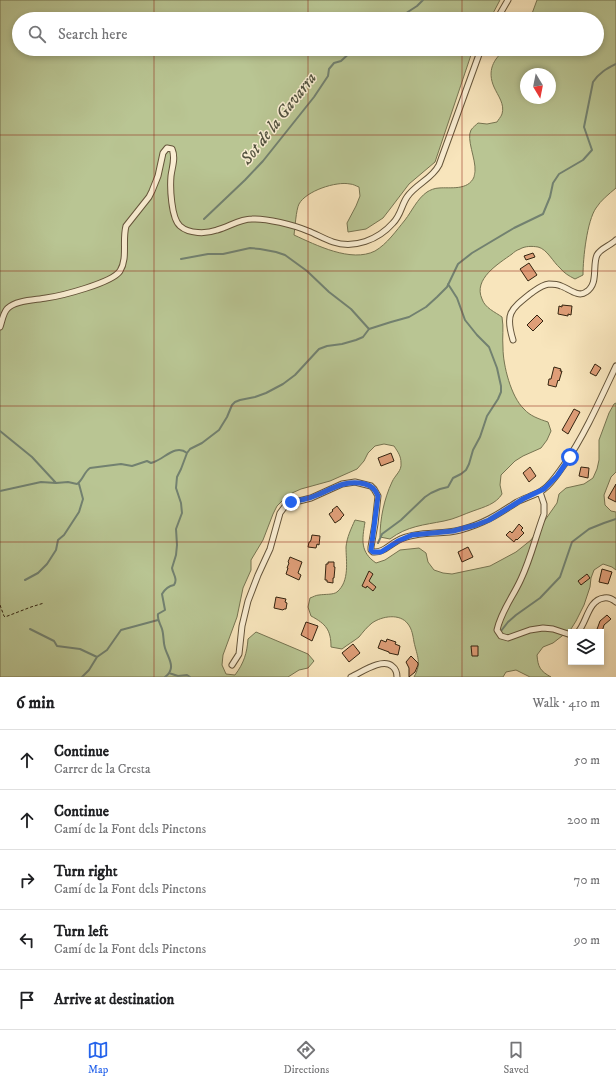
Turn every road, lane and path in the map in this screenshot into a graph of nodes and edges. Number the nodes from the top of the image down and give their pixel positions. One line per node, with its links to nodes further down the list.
1 (508, 0): 2 (street)
2 (501, 12)
3 (478, 56): 5 (street)
4 (616, 240): 6 (street)
5 (0, 327)
6 (513, 340)
7 (616, 366): 8 (street)
8 (540, 492): 13 (street); 14 (street)
9 (616, 602): 12 (street)
10 (44, 603): 11 (path)
11 (0, 605)
12 (580, 629)
13 (568, 634)
14 (232, 665)
15 (351, 677): 16 (street)
16 (397, 677)

